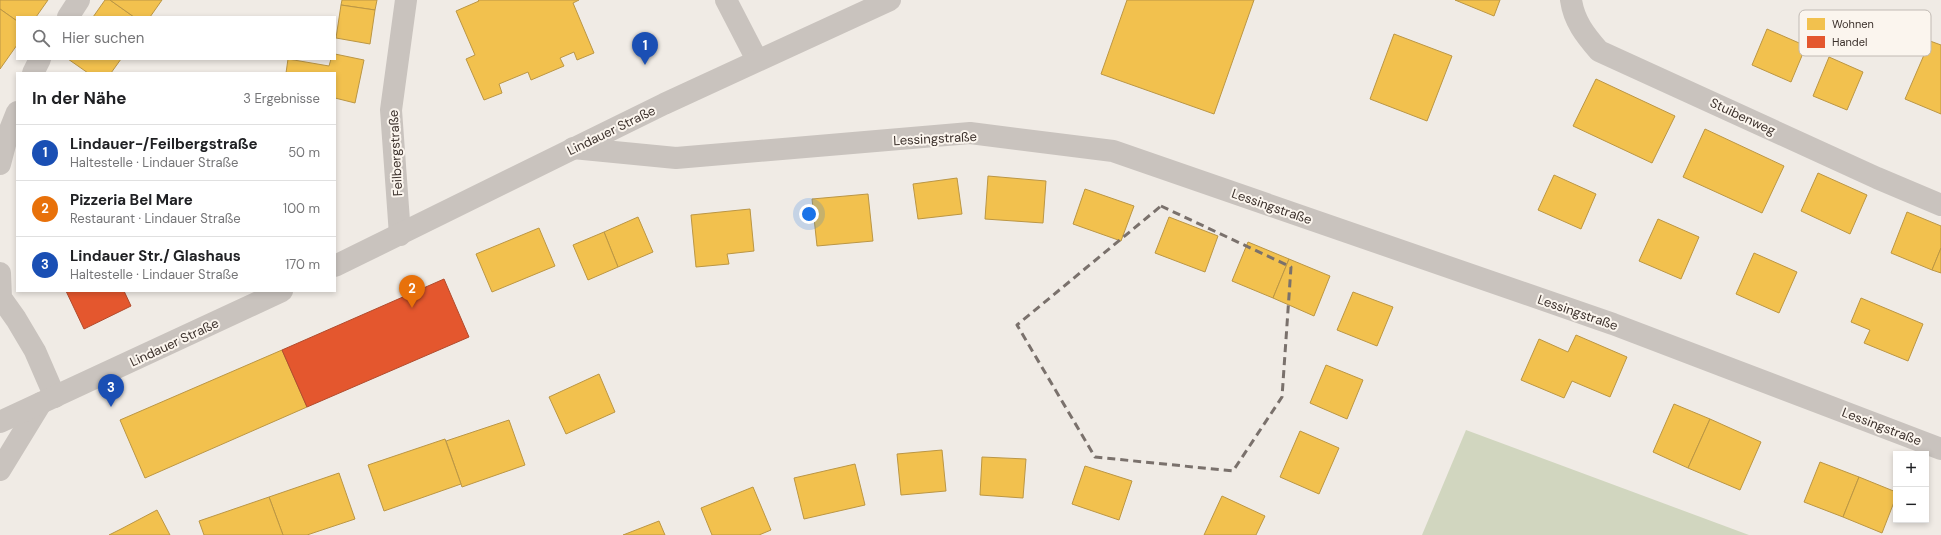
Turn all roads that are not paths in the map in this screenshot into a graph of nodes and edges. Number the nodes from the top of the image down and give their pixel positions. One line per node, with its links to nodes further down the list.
1 (79, 0): 6 (street)
2 (406, 0): 14 (street, Feilbergstraße)
3 (726, 0): 8 (street)
4 (890, 0): 8 (street, Lindauer Straße)
5 (1571, 0): 13 (street, Stuibenweg)
6 (69, 16)
7 (40, 60): 9 (street)
8 (757, 60): 11 (street, Lindauer Straße)
9 (34, 72)
10 (16, 114): 12 (street)
11 (572, 148): 14 (street, Lindauer Straße); 21 (street, Lessingstraße)
12 (0, 164)
13 (1941, 205)
14 (400, 235): 15 (street, Lindauer Straße)
15 (336, 266)
16 (0, 273): 18 (street)
17 (280, 292): 19 (street, Lindauer Straße)
18 (1, 298): 19 (street)
19 (48, 400): 20 (street, Lindauer Straße); 22 (street)
20 (0, 422)
21 (1941, 448)
22 (0, 470)

